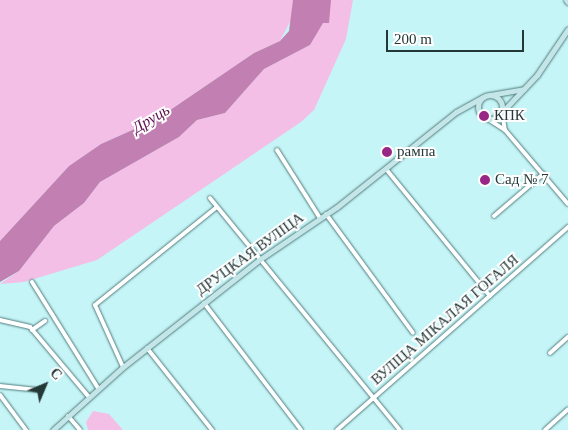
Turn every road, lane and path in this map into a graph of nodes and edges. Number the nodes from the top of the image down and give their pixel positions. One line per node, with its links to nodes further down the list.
1 (568, 29): 2 (main road)
2 (524, 89): 3 (main road, ДРУЦКАЯ ВУЛІЦА); 5 (main road)
3 (485, 96): 4 (main road, ДРУЦКАЯ ВУЛІЦА); 5 (main road); 6 (main road)
4 (467, 104): 6 (main road); 10 (main road, ДРУЦКАЯ ВУЛІЦА)
5 (502, 112): 7 (main road); 8 (street)
6 (480, 113): 7 (main road)
7 (488, 118): 8 (street)
8 (505, 130): 11 (street)
9 (277, 150): 17 (street)
10 (386, 169): 15 (main road, ДРУЦКАЯ ВУЛІЦА); 21 (street)
11 (543, 174): 13 (street); 16 (street)
12 (210, 198): 14 (street)
13 (568, 204)
14 (217, 207): 19 (street); 30 (street)
15 (326, 214): 17 (main road, ДРУЦКАЯ ВУЛІЦА); 26 (street)
16 (494, 216)
17 (320, 218): 19 (main road, ДРУЦКАЯ ВУЛІЦА)
18 (568, 227): 21 (street, ВУЛІЦА МІКАЛАЯ ГОГАЛЯ)
19 (258, 260): 22 (main road, ДРУЦКАЯ ВУЛІЦА); 36 (street)
20 (32, 282): 32 (street)
21 (490, 296): 36 (street, ВУЛІЦА МІКАЛАЯ ГОГАЛЯ)
22 (204, 303): 28 (main road, ДРУЦКАЯ ВУЛІЦА); 43 (street)
23 (0, 320): 25 (street)
24 (45, 321): 25 (street)
25 (32, 330): 35 (street)
26 (414, 333)
27 (568, 336): 29 (street)
28 (147, 348): 30 (main road, ДРУЦКАЯ ВУЛІЦА); 42 (street)
29 (550, 354)
30 (123, 367): 32 (main road, ДРУЦКАЯ ВУЛІЦА)
31 (0, 386): 33 (street)
32 (98, 388): 35 (main road, ДРУЦКАЯ ВУЛІЦА)
33 (37, 390)
34 (0, 395): 39 (street)
35 (89, 397): 38 (main road, ДРУЦКАЯ ВУЛІЦА)
36 (373, 398): 44 (street, ВУЛІЦА МІКАЛАЯ ГОГАЛЯ); 45 (street)
37 (568, 409): 46 (street)
38 (68, 416): 40 (main road, ДРУЦКАЯ ВУЛІЦА); 41 (street)
39 (26, 430)
40 (53, 430)
41 (80, 430)
42 (212, 430)
43 (301, 430)
44 (337, 430)
45 (400, 430)
46 (545, 430)

